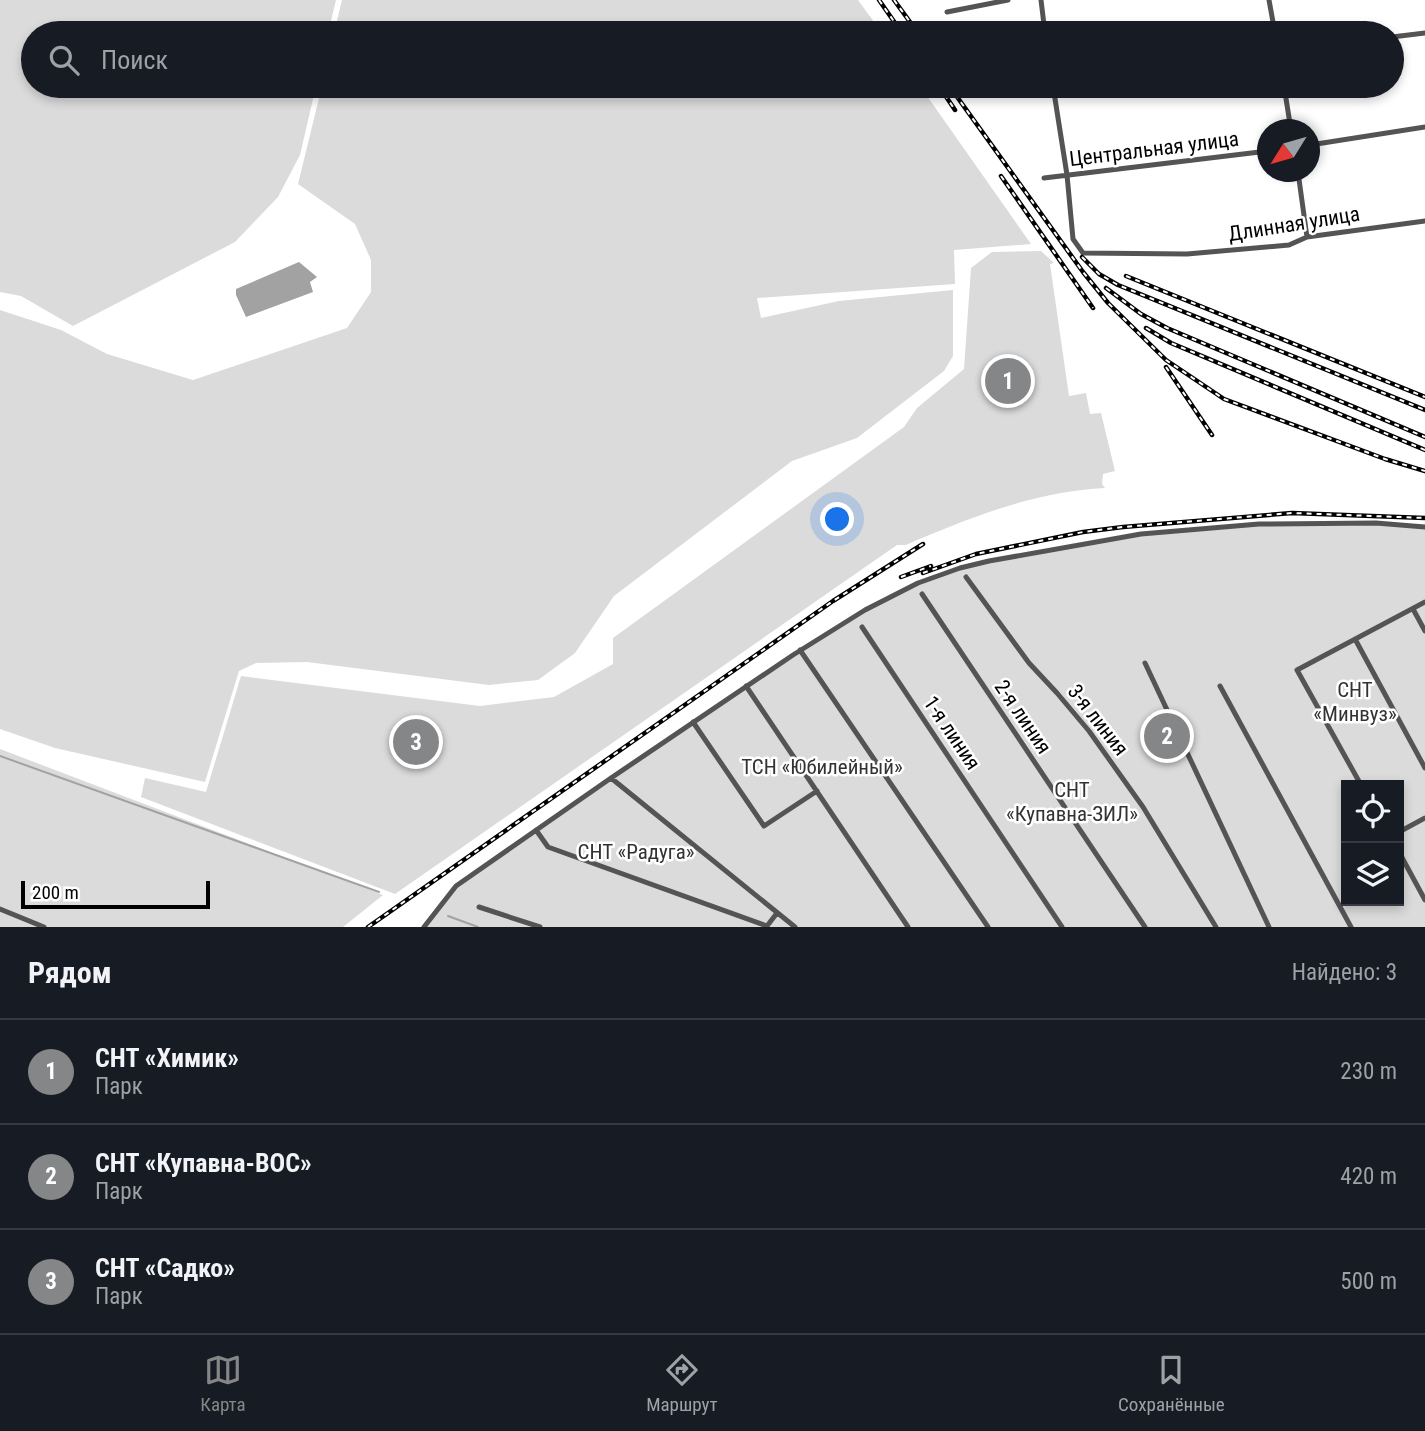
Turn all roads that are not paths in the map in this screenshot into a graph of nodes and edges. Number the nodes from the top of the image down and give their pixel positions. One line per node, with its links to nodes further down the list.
1 (1008, 0): 4 (street)
2 (1041, 0): 5 (street)
3 (1269, 0): 6 (street)
4 (947, 12)
5 (1044, 21)
6 (1273, 21)
7 (1425, 33): 8 (street)
8 (1404, 36)
9 (1055, 98): 15 (street)
10 (1286, 98): 11 (street)
11 (1289, 119)
12 (1425, 127): 13 (street)
13 (1320, 143)
14 (1257, 152): 15 (street, Центральная улица)
15 (1067, 175): 16 (street, Центральная улица); 21 (street, Длинная улица)
16 (1044, 178)
17 (1299, 182): 21 (street)
18 (1425, 220): 19 (street, Длинная улица)
19 (1393, 226): 20 (street); 21 (street, Длинная улица)
20 (1395, 234)
21 (1307, 237)
22 (1425, 527): 30 (street)
23 (966, 577): 55 (street, 3-я линия)
24 (922, 594): 54 (street, 2-я линия)
25 (1425, 602): 26 (street)
26 (1413, 609): 28 (street); 29 (street)
27 (862, 626): 53 (street, 1-я линия)
28 (1425, 631)
29 (1355, 639): 35 (street); 37 (street)
30 (800, 650): 32 (street); 52 (street)
31 (1145, 663): 56 (street)
32 (746, 686): 34 (street); 38 (street)
33 (1220, 686): 57 (street)
34 (693, 722): 36 (street); 38 (street)
35 (1425, 768)
36 (611, 778): 41 (street); 46 (street)
37 (1358, 780)
38 (817, 791): 51 (street)
39 (1425, 818): 40 (street)
40 (1404, 829)
41 (536, 831): 46 (street); 48 (street)
42 (1404, 861): 43 (street)
43 (1425, 900)
44 (479, 907): 49 (street)
45 (0, 909): 47 (street)
46 (778, 913): 50 (street)
47 (44, 927)
48 (424, 927)
49 (540, 927)
50 (795, 927)
51 (908, 927)
52 (988, 927)
53 (1062, 927)
54 (1145, 927)
55 (1216, 927)
56 (1269, 927)
57 (1351, 927)

